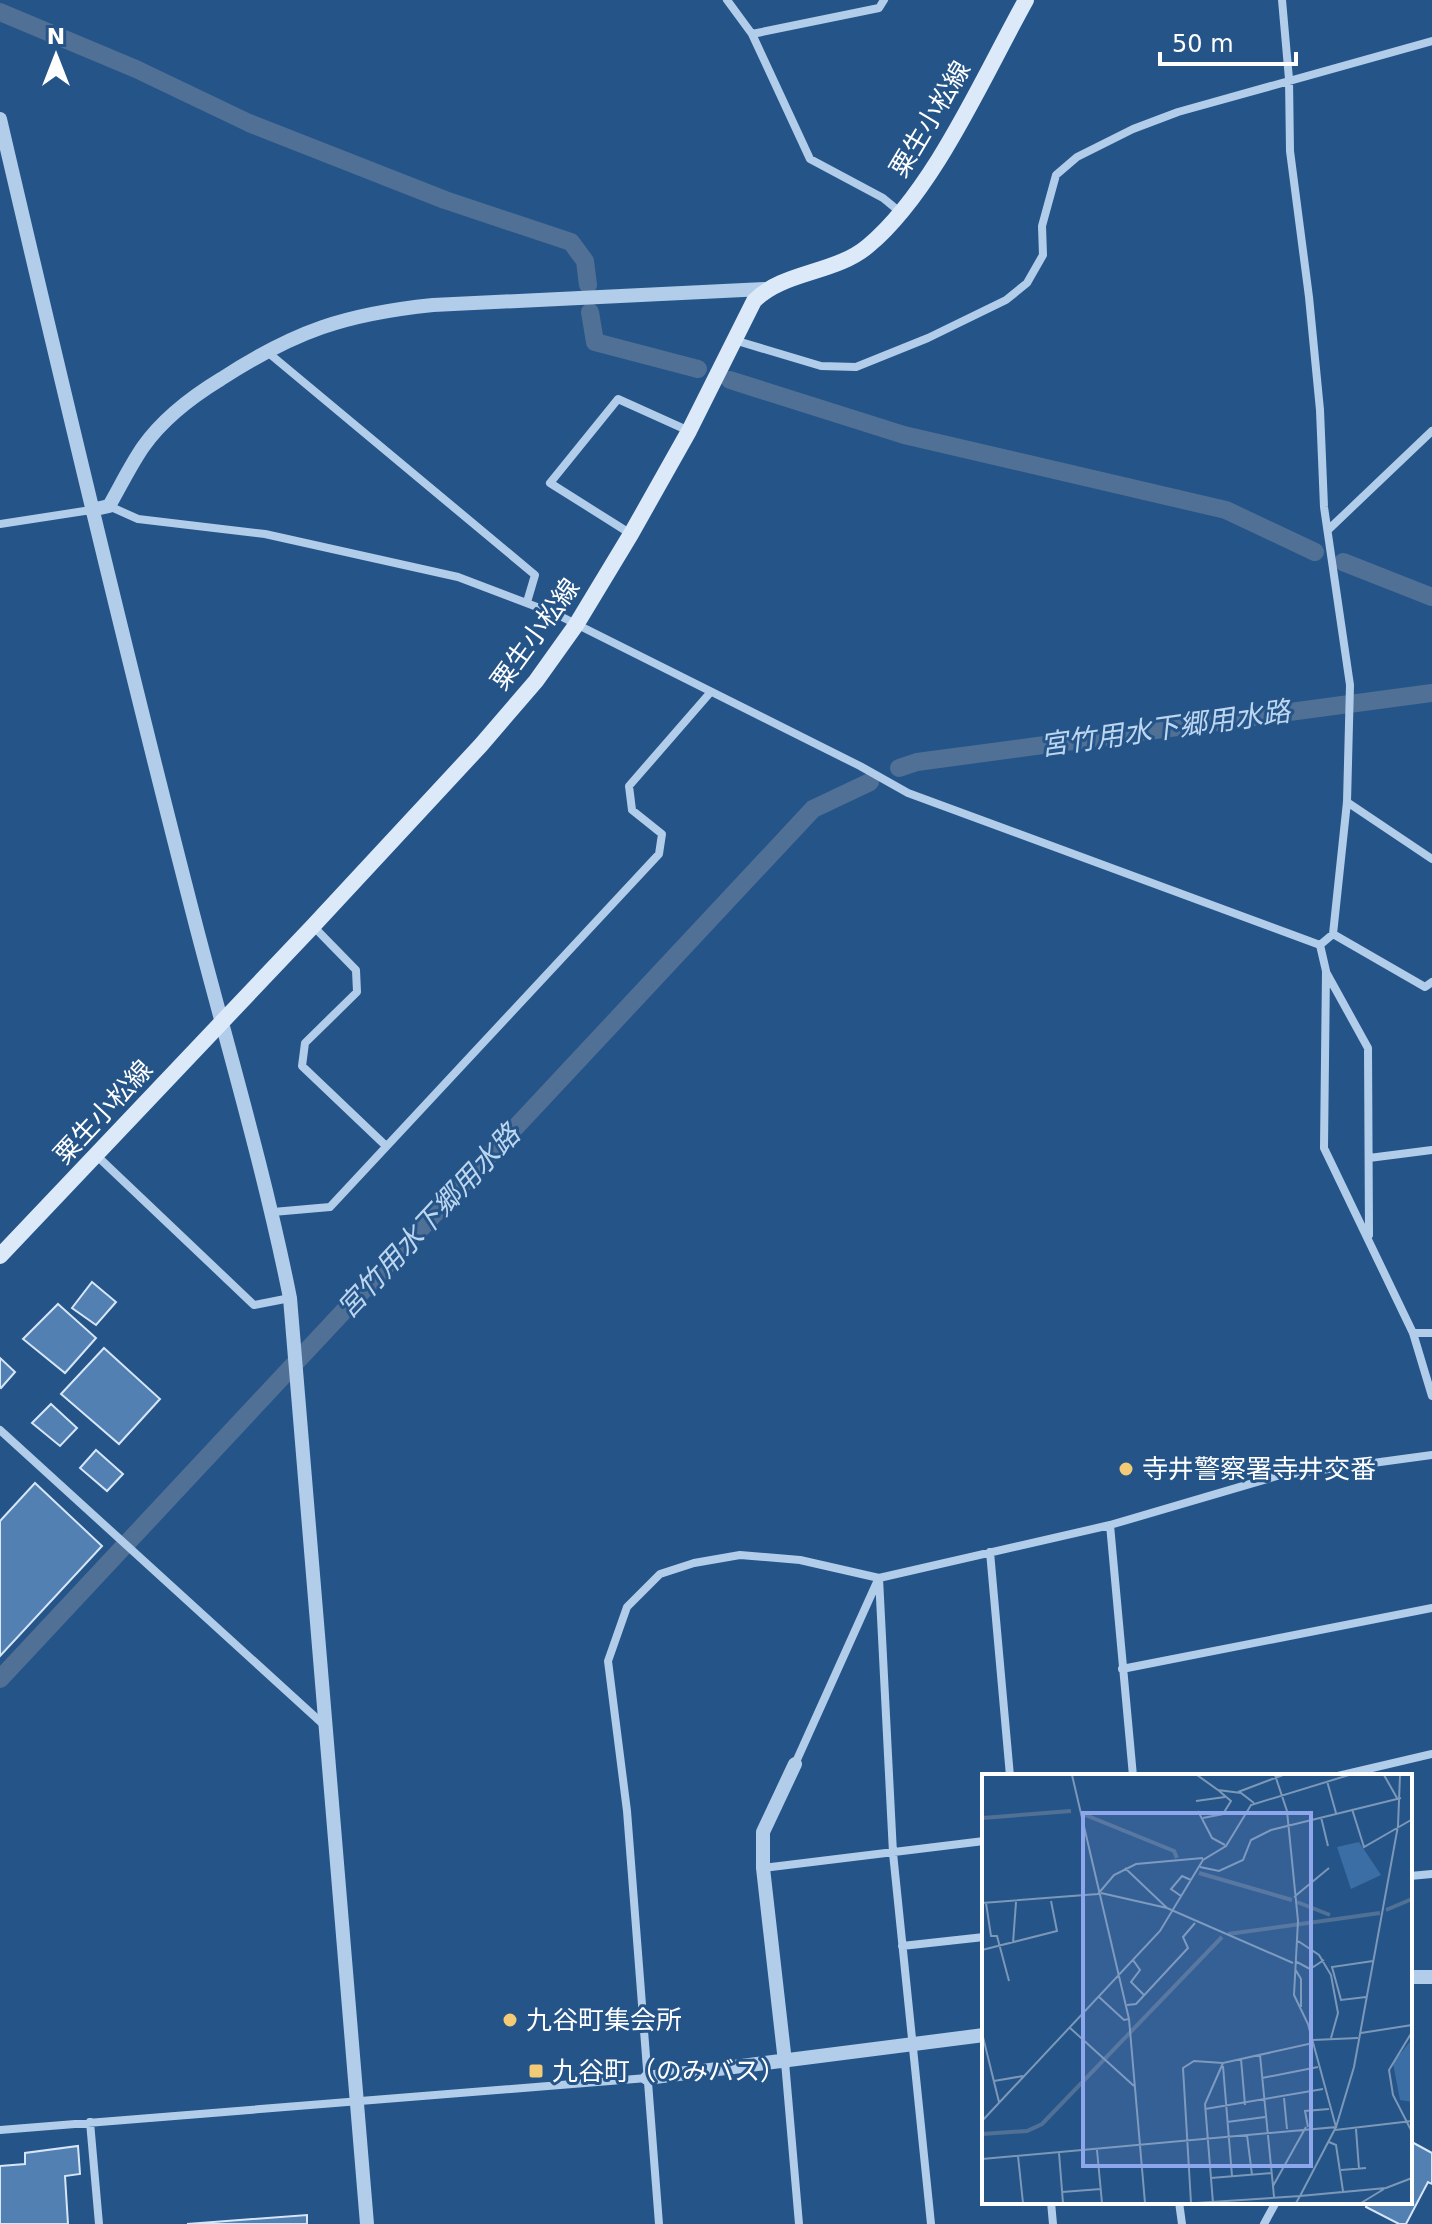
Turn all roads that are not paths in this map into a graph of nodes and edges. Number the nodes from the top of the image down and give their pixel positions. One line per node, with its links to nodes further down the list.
1 (727, 0): 5 (street)
2 (884, 0): 5 (street)
3 (1026, 0): 9 (main road, 粟生小松線)
4 (1282, 0): 7 (street)
5 (752, 34): 9 (street)
6 (1432, 41): 7 (street)
7 (1289, 79): 11 (street); 18 (street)
8 (0, 119): 16 (street)
9 (900, 212): 10 (main road, 粟生小松線)
10 (766, 289): 11 (main road, 粟生小松線); 12 (street)
11 (733, 340): 13 (main road, 粟生小松線)
12 (265, 350): 15 (street); 20 (street)
13 (689, 431): 19 (main road, 粟生小松線); 19 (street)
14 (1432, 431): 18 (street)
15 (109, 506): 16 (street); 20 (street)
16 (91, 510): 17 (street); 30 (street)
17 (0, 524)
18 (1328, 530): 23 (street)
19 (631, 534): 21 (main road, 粟生小松線)
20 (527, 602): 21 (street)
21 (576, 625): 22 (street); 25 (main road, 粟生小松線)
22 (709, 694): 27 (street); 31 (street)
23 (1347, 802): 24 (street); 26 (street)
24 (1431, 856)
25 (313, 926): 30 (main road, 粟生小松線); 31 (street)
26 (1333, 934): 27 (street); 29 (street)
27 (1320, 945): 28 (street)
28 (1326, 971): 34 (street); 36 (street)
29 (1432, 982)
30 (221, 1021): 33 (main road, 粟生小松線); 35 (street)
31 (385, 1145): 35 (street)
32 (1432, 1150): 34 (street)
33 (96, 1155): 37 (main road, 粟生小松線); 38 (street)
34 (1369, 1158): 36 (street)
35 (273, 1212): 38 (street)
36 (1369, 1239): 39 (street)
37 (0, 1256)
38 (290, 1298): 49 (street)
39 (1413, 1333): 40 (street); 41 (street)
40 (1432, 1333)
41 (1432, 1396)
42 (0, 1430): 49 (street)
43 (1432, 1455): 44 (street)
44 (1110, 1525): 45 (street); 48 (street)
45 (990, 1552): 46 (street); 52 (street)
46 (879, 1578): 51 (street); 56 (street); 67 (street)
47 (1432, 1608): 48 (street)
48 (1122, 1669): 53 (street)
49 (328, 1728): 68 (street)
50 (1432, 1754): 54 (street)
51 (795, 1764): 57 (street)
52 (1010, 1774)
53 (1133, 1774)
54 (1347, 1774)
55 (982, 1841): 56 (street)
56 (893, 1853): 57 (street); 61 (street)
57 (763, 1868): 66 (street)
58 (1432, 1874): 59 (street)
59 (1412, 1876)
60 (982, 1937): 61 (street)
61 (902, 1946): 65 (street)
62 (1412, 1975): 63 (street)
63 (1432, 1977)
64 (982, 2035): 65 (street)
65 (914, 2047): 66 (street); 78 (street)
66 (785, 2062): 67 (street); 77 (street)
67 (647, 2078): 68 (street); 76 (street)
68 (357, 2102): 69 (street); 75 (street)
69 (90, 2122): 70 (street); 74 (street)
70 (0, 2130)
71 (1051, 2204): 79 (street)
72 (1179, 2204): 80 (street)
73 (1275, 2204): 81 (street)
74 (99, 2224)
75 (367, 2224)
76 (659, 2224)
77 (799, 2224)
78 (931, 2224)
79 (1053, 2224)
80 (1182, 2224)
81 (1264, 2224)

